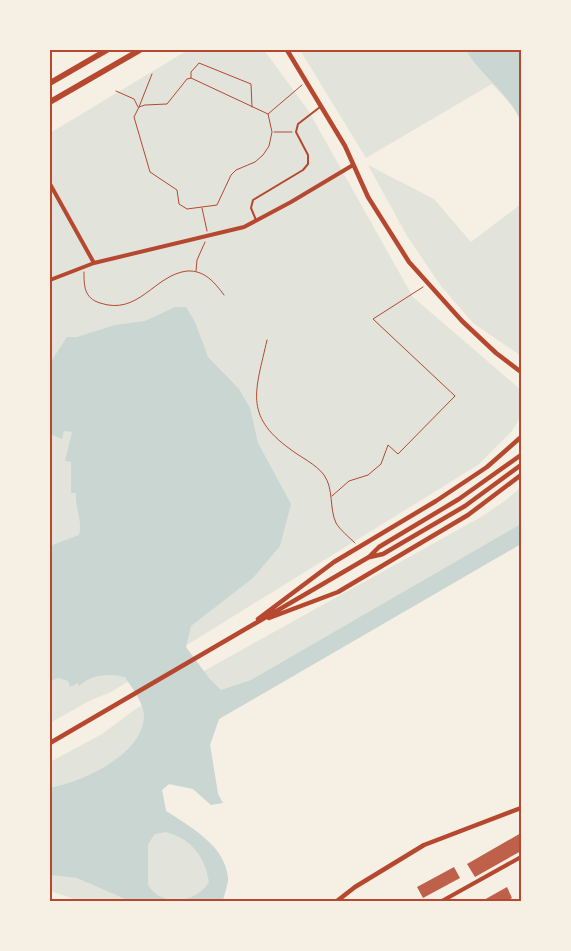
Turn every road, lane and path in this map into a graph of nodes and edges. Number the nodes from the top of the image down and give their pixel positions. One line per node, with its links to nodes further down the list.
1 (107, 50): 7 (main road)
2 (140, 50): 9 (main road)
3 (288, 50): 6 (street)
4 (152, 74): 12 (path)
5 (191, 78): 11 (path); 11 (path); 12 (path)
6 (306, 82): 10 (street); 13 (path)
7 (50, 83)
8 (116, 91): 12 (path)
9 (50, 102)
10 (321, 106): 15 (lane); 16 (street)
11 (252, 107): 13 (path)
12 (139, 108): 18 (path)
13 (268, 114): 14 (path)
14 (272, 132): 15 (path); 18 (path)
15 (296, 132): 19 (lane)
16 (353, 165): 19 (street); 25 (street)
17 (50, 184): 21 (street)
18 (201, 207): 20 (path)
19 (256, 220): 20 (street)
20 (208, 236): 21 (street); 23 (path)
21 (94, 262): 22 (street)
22 (85, 266): 23 (path); 24 (street)
23 (196, 272): 26 (path)
24 (50, 280)
25 (428, 284): 28 (street); 33 (path)
26 (224, 295)
27 (267, 340): 33 (path)
28 (521, 372)
29 (521, 437): 34 (street)
30 (521, 455): 35 (street)
31 (521, 464): 35 (street)
32 (521, 475): 36 (street)
33 (332, 496): 34 (path)
34 (359, 547): 36 (street)
35 (369, 558): 36 (street)
36 (249, 626): 37 (street)
37 (50, 743)
38 (521, 808): 41 (street)
39 (521, 856): 40 (street)
40 (450, 896): 42 (street); 43 (street)
41 (337, 901)
42 (442, 901)
43 (453, 901)

